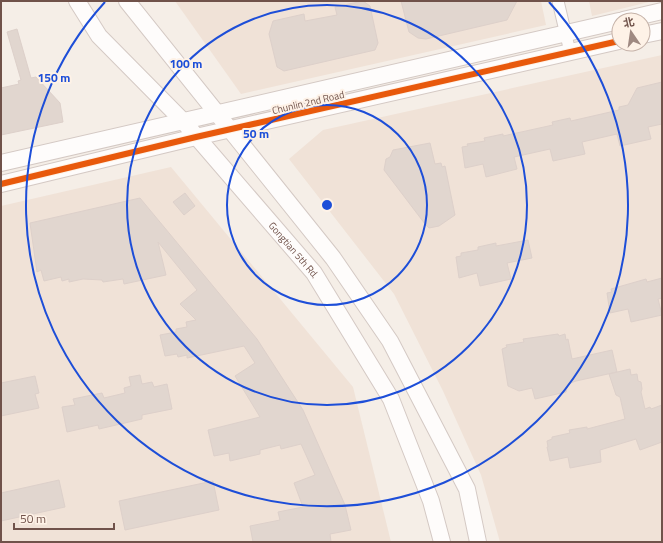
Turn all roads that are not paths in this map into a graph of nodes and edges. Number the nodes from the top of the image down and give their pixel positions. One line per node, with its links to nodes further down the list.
1 (64, 1): 11 (main road)
2 (77, 1): 11 (main road, Gongtian 5th Rd.)
3 (558, 1): 9 (street)
4 (131, 4): 14 (main road)
5 (662, 11): 6 (main road)
6 (651, 14)
7 (611, 23): 9 (main road, Chunlin 2nd Road)
8 (662, 31): 10 (main road)
9 (566, 34): 13 (street); 14 (main road, Chunlin 2nd Road)
10 (651, 34)
11 (99, 36): 15 (main road, Gongtian 5th Rd.)
12 (611, 43): 13 (main road, Chunlin 2nd Road)
13 (570, 52): 16 (main road, Chunlin 2nd Road)
14 (216, 114): 15 (main road, Chunlin 2nd Road); 16 (main road)
15 (183, 121): 17 (main road, Gongtian 5th Rd.); 18 (main road, Chunlin 2nd Road)
16 (231, 130): 17 (main road, Chunlin 2nd Road); 21 (main road)
17 (196, 137): 19 (main road, Chunlin 2nd Road); 20 (main road, Gongtian 5th Rd.)
18 (1, 163)
19 (1, 184)
20 (442, 542)
21 (478, 542)

